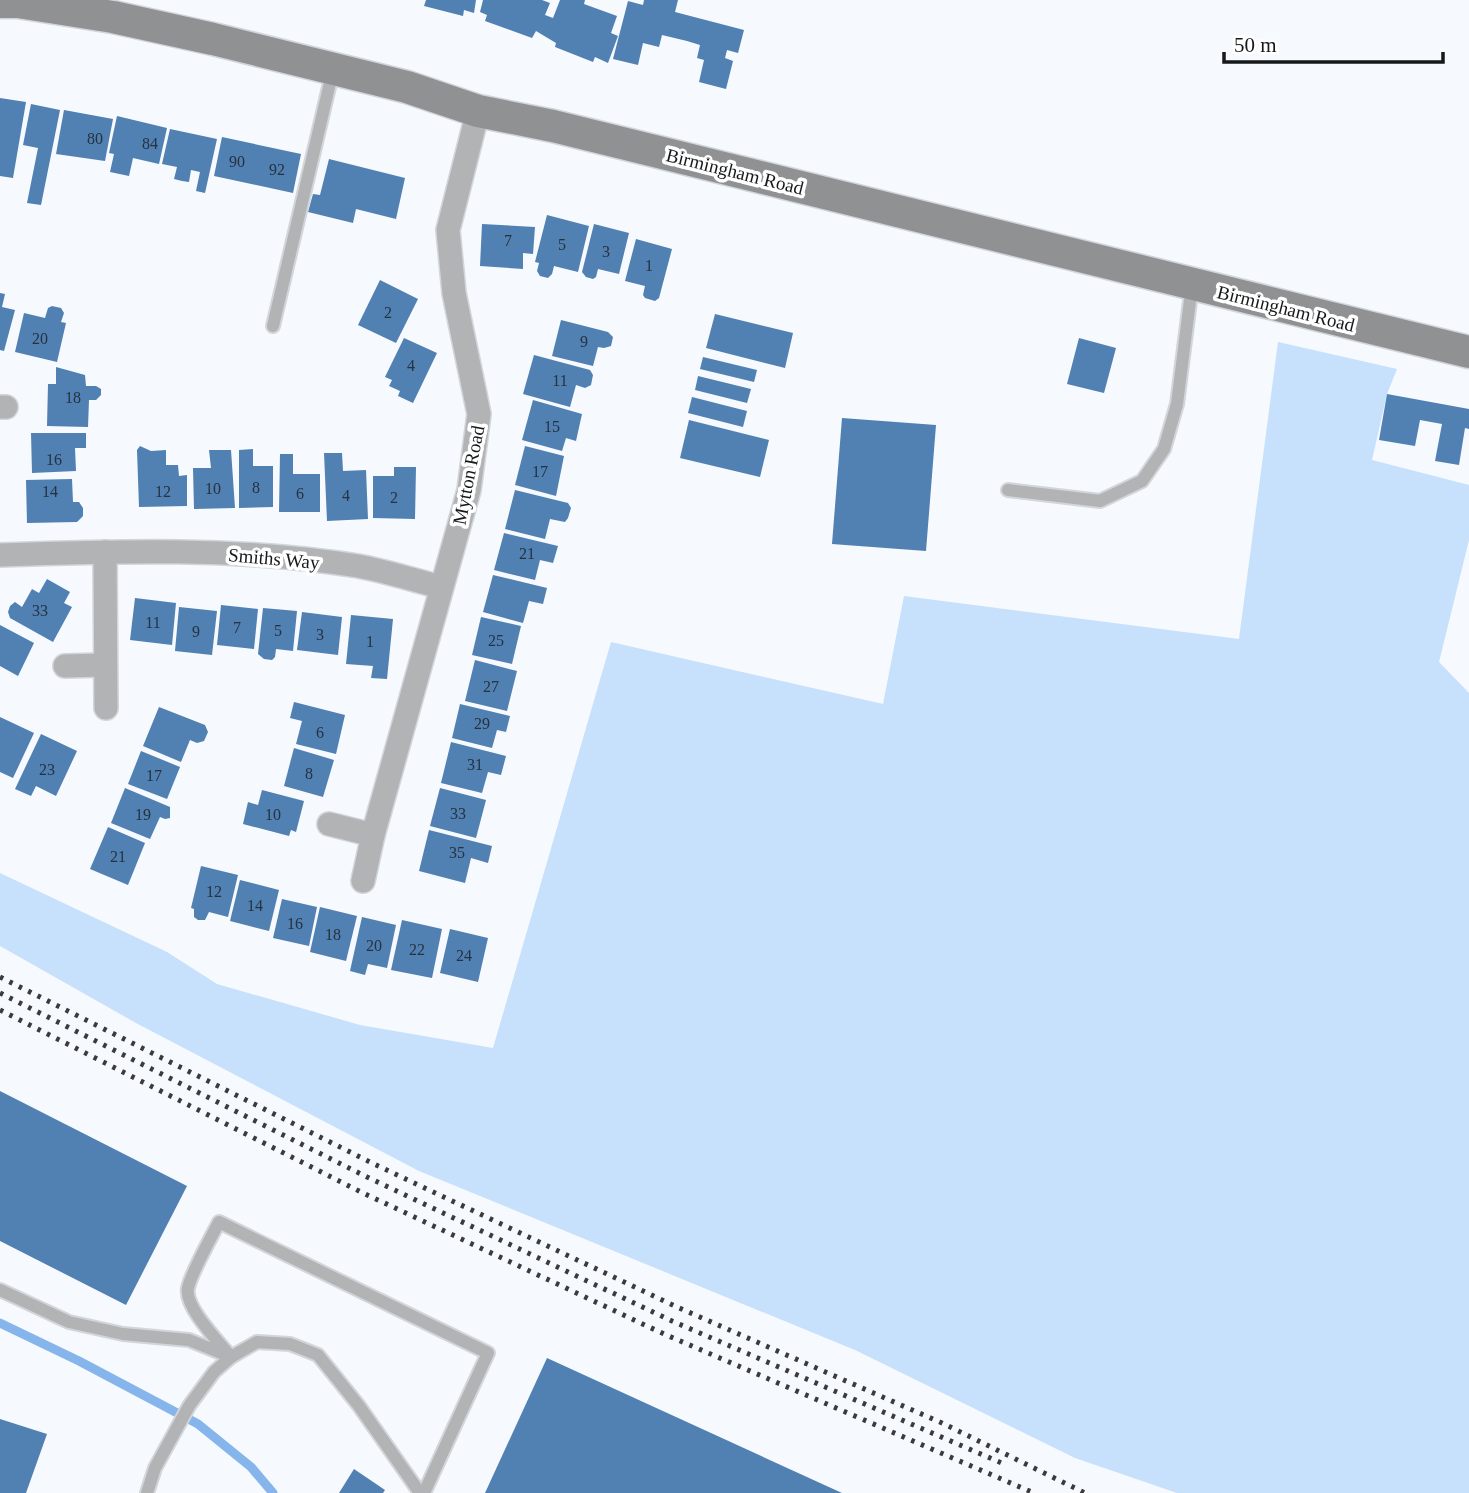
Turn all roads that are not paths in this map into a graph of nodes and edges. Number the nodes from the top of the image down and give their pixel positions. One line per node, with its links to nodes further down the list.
1 (12, 2): 2 (main road, Birmingham Road)
2 (333, 69): 3 (main road, Birmingham Road); 5 (lane)
3 (478, 111): 4 (main road, Birmingham Road); 10 (street, Mytton Road)
4 (1192, 285): 6 (main road, Birmingham Road); 7 (lane)
5 (273, 326)
6 (1469, 352)
7 (1008, 491)
8 (105, 551): 9 (street, Smiths Way); 10 (street, Smiths Way); 11 (street)
9 (0, 555)
10 (440, 587): 15 (street, Mytton Road)
11 (104, 665): 12 (street); 13 (street)
12 (65, 666)
13 (106, 708)
14 (329, 824): 15 (street)
15 (373, 835): 16 (street, Mytton Road)
16 (363, 881)
17 (0, 1290): 18 (lane)
18 (232, 1357): 19 (lane); 20 (lane); 20 (lane)
19 (146, 1493)
20 (422, 1493)

